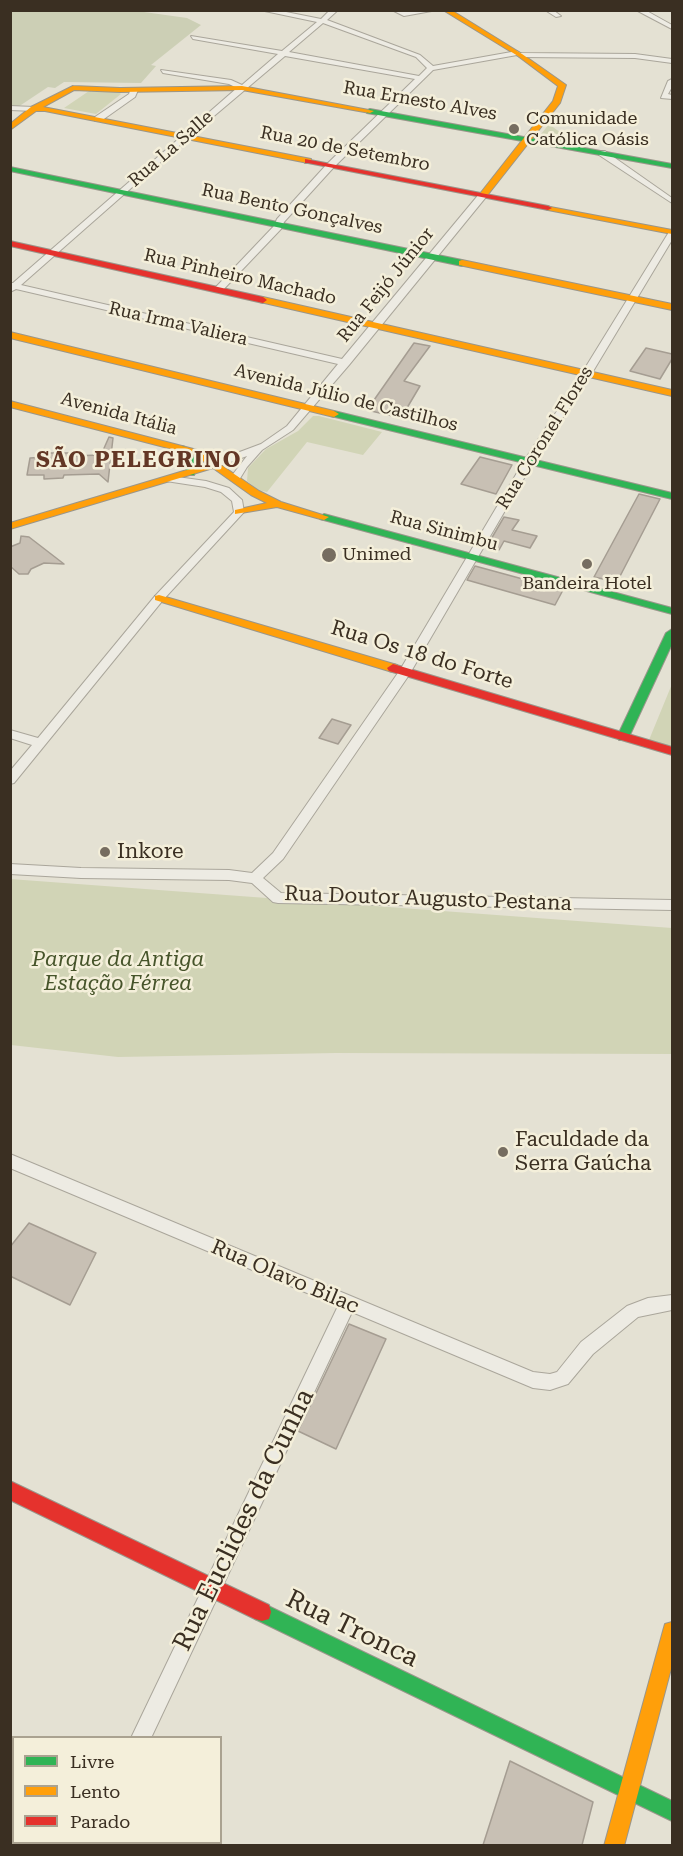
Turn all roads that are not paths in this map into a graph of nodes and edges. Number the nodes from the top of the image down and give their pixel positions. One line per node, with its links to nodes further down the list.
1 (263, 10): 9 (street)
2 (335, 10): 9 (street, Rua La Salle)
3 (394, 10): 4 (street)
4 (434, 10)
5 (446, 10): 13 (street)
6 (548, 10): 8 (street)
7 (639, 10): 10 (street)
8 (558, 16)
9 (324, 20): 12 (street, Rua La Salle); 15 (street)
10 (672, 27)
11 (193, 37): 12 (street)
12 (284, 53): 17 (street); 19 (street, Rua La Salle)
13 (519, 54): 14 (street); 15 (street); 28 (street, Rua Feijó Júnior)
14 (672, 61)
15 (430, 68): 17 (street)
16 (163, 71): 19 (street, Rua Ernesto Alves)
17 (421, 78): 24 (street)
18 (672, 81): 21 (street)
19 (242, 88): 20 (street); 24 (street, Rua Ernesto Alves); 27 (street, Rua La Salle)
20 (134, 90): 23 (street); 25 (street)
21 (672, 97)
22 (10, 108): 23 (street, Rua 20 de Setembro)
23 (34, 109): 25 (street, Rua 20 de Setembro); 26 (street)
24 (384, 113): 28 (street, Rua Ernesto Alves); 30 (street)
25 (98, 119): 27 (street, Rua 20 de Setembro)
26 (10, 128)
27 (185, 136): 30 (street, Rua 20 de Setembro); 33 (street, Rua La Salle)
28 (528, 139): 29 (street, Rua Ernesto Alves); 34 (street, Rua Feijó Júnior)
29 (602, 153): 31 (street, Rua Ernesto Alves); 35 (street)
30 (331, 165): 34 (street, Rua 20 de Setembro); 36 (street)
31 (672, 166)
32 (10, 169): 33 (street, Rua Bento Gonçalves)
33 (122, 191): 36 (street, Rua Bento Gonçalves); 39 (street, Rua La Salle)
34 (483, 195): 37 (street, Rua 20 de Setembro); 40 (street, Rua Feijó Júnior)
35 (672, 201)
36 (278, 224): 40 (street, Rua Bento Gonçalves); 42 (street)
37 (672, 233): 43 (street, Rua Coronel Flores)
38 (10, 243): 39 (street, Rua Pinheiro Machado)
39 (52, 253): 41 (street, Rua La Salle); 42 (street, Rua Pinheiro Machado)
40 (433, 256): 43 (street, Rua Bento Gonçalves); 45 (street, Rua Feijó Júnior)
41 (12, 287): 47 (street, Rua Irma Valiera)
42 (218, 290): 45 (street, Rua Pinheiro Machado)
43 (633, 299): 44 (street, Rua Bento Gonçalves); 48 (street, Rua Coronel Flores)
44 (672, 307)
45 (377, 326): 47 (street, Rua Feijó Júnior); 48 (street, Rua Pinheiro Machado)
46 (13, 332): 51 (street, Avenida Júlio de Castilhos)
47 (346, 363): 51 (street, Rua Feijó Júnior)
48 (586, 373): 49 (street, Rua Pinheiro Machado); 54 (street, Rua Coronel Flores)
49 (672, 393)
50 (10, 404): 53 (street, Avenida Itália)
51 (312, 404): 52 (street, Rua Feijó Júnior); 54 (street, Avenida Júlio de Castilhos)
52 (264, 446): 55 (street, Rua Feijó Júnior); 57 (street, Rua Feijó Júnior)
53 (182, 448): 55 (street, Avenida Itália); 56 (street)
54 (531, 457): 59 (street, Avenida Júlio de Castilhos); 65 (street, Rua Coronel Flores)
55 (217, 464): 56 (street); 57 (street, Rua Sinimbu)
56 (190, 473): 58 (street)
57 (235, 478): 62 (street, Rua Sinimbu)
58 (170, 479): 63 (street); 64 (street)
59 (631, 482): 60 (street, Avenida Júlio de Castilhos); 61 (street, Avenida Júlio de Castilhos)
60 (672, 487)
61 (672, 496)
62 (277, 504): 63 (street); 65 (street, Rua Sinimbu)
63 (238, 512): 66 (street)
64 (10, 526)
65 (471, 557): 67 (street, Rua Sinimbu); 69 (street, Rua Coronel Flores)
66 (159, 598): 69 (street, Rua Os 18 do Forte); 72 (street)
67 (672, 611)
68 (672, 633): 71 (street)
69 (405, 672): 71 (street, Rua Os 18 do Forte); 76 (street, Rua Coronel Flores)
70 (10, 734): 72 (street)
71 (623, 737): 73 (street, Rua Os 18 do Forte)
72 (40, 742): 74 (street)
73 (672, 752)
74 (10, 780)
75 (10, 869): 76 (street, Rua Doutor Augusto Pestana)
76 (255, 878): 77 (street, Rua Doutor Augusto Pestana)
77 (672, 905)
78 (10, 1161): 79 (street, Rua Olavo Bilac)
79 (348, 1303): 80 (street, Rua Olavo Bilac); 82 (street, Rua Euclides da Cunha)
80 (672, 1303)
81 (10, 1490): 82 (street, Rua Tronca)
82 (212, 1588): 84 (street, Rua Euclides da Cunha); 85 (street, Rua Tronca)
83 (672, 1631): 85 (street)
84 (141, 1736)
85 (629, 1790): 86 (street, Rua Tronca); 87 (street)
86 (672, 1811)
87 (614, 1845)

